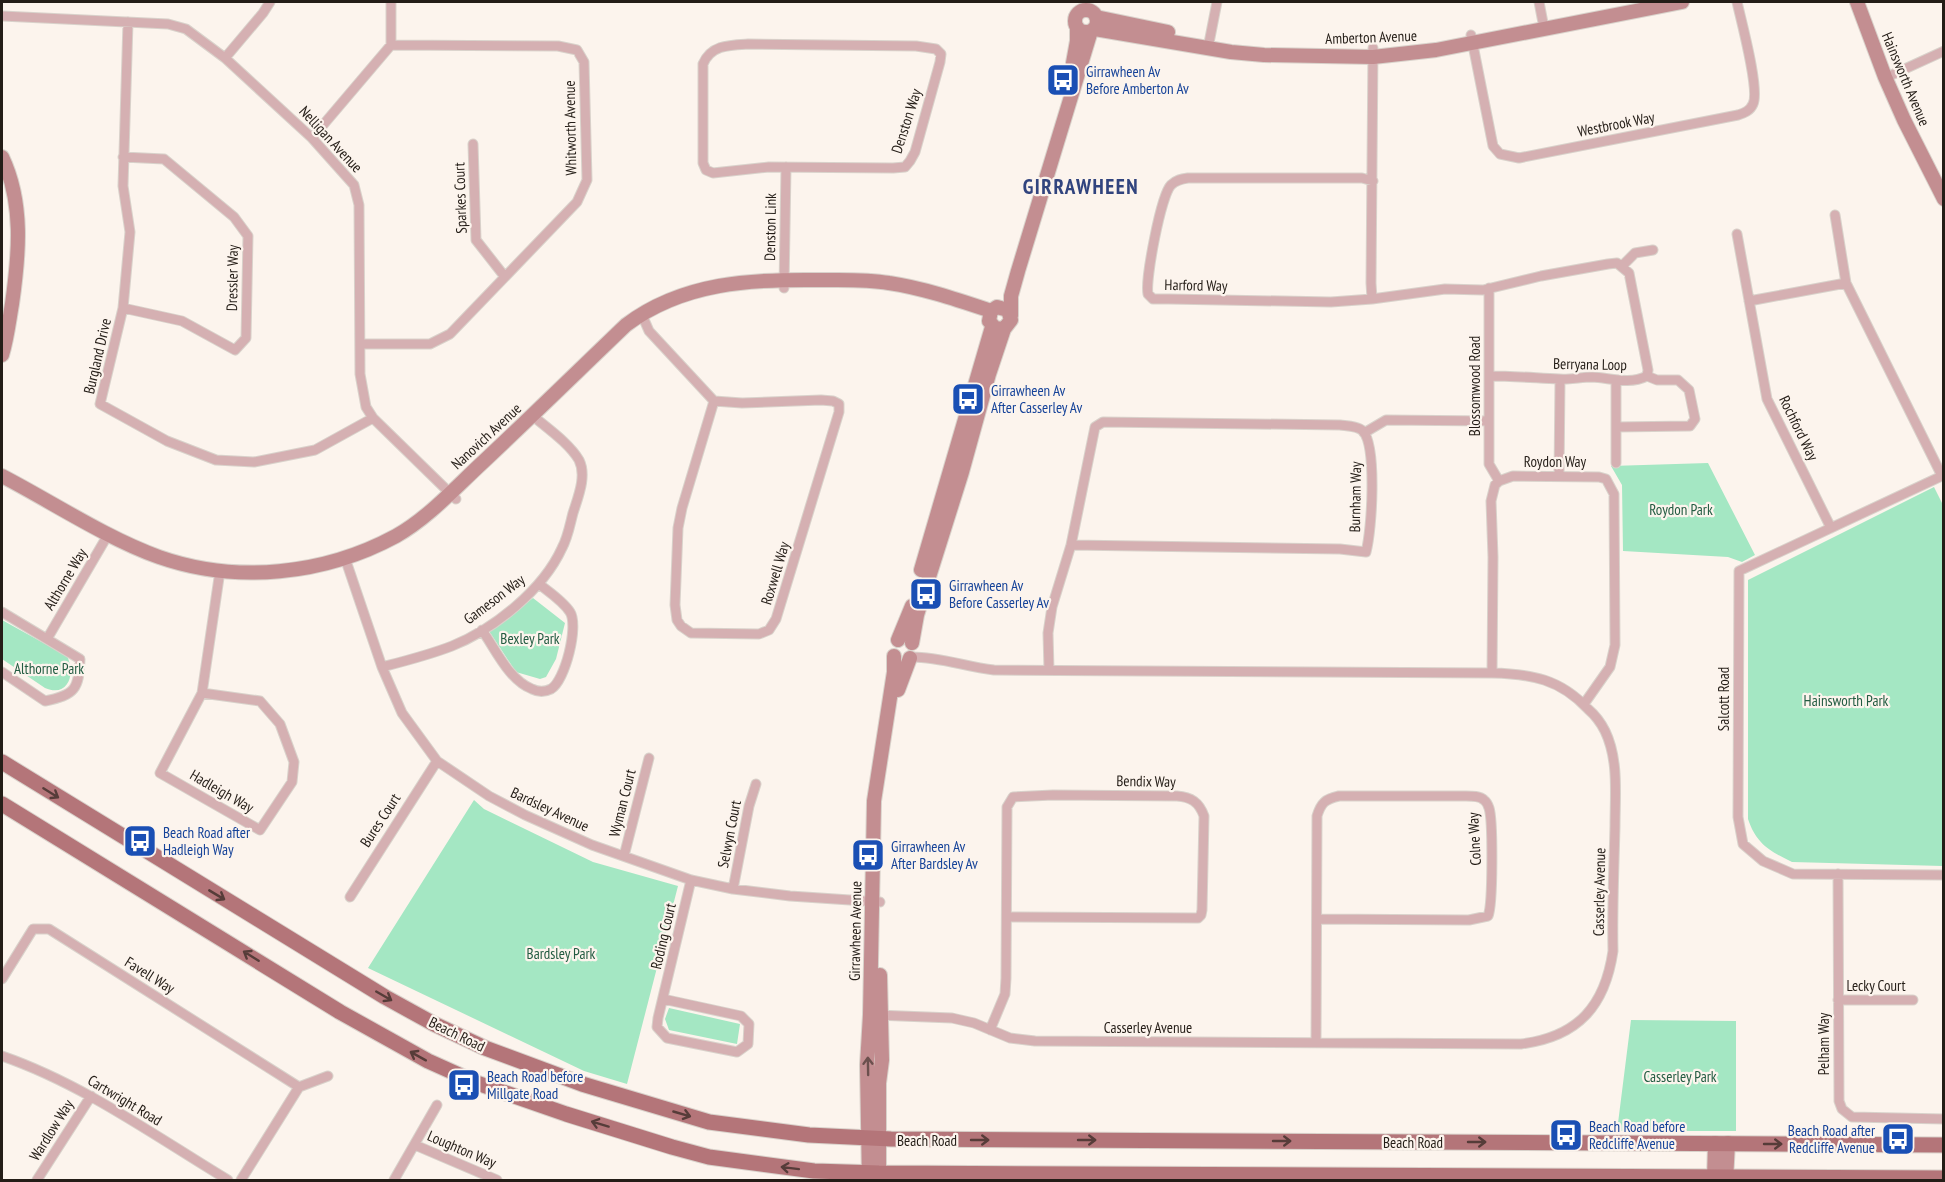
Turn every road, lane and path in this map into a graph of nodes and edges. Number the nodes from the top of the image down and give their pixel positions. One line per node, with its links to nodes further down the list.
1 (270, 2): 20 (street)
2 (391, 2): 17 (street)
3 (1217, 2): 16 (street)
4 (1539, 2): 14 (street)
5 (1639, 2): 14 (street, Amberton Avenue)
6 (1682, 2): 10 (street, Amberton Avenue)
7 (1737, 2): 15 (street, Westbrook Way)
8 (1857, 2): 21 (street, Hainsworth Avenue)
9 (1866, 2): 21 (street, Hainsworth Avenue)
10 (1665, 3): 14 (street, Amberton Avenue)
11 (2, 16): 13 (street, Nelligan Avenue)
12 (1088, 17): 16 (street, Amberton Avenue); 43 (street, Girrawheen Avenue); 43 (street, Girrawheen Avenue)
13 (128, 22): 20 (street, Nelligan Avenue); 25 (street, Burgland Drive)
14 (1544, 24): 15 (street, Amberton Avenue)
15 (1472, 39): 19 (street, Amberton Avenue)
16 (1209, 44): 19 (street, Amberton Avenue)
17 (391, 45): 22 (street); 35 (street, Whitworth Avenue)
18 (1944, 51): 21 (street)
19 (1373, 52): 28 (street)
20 (225, 58): 22 (street, Nelligan Avenue)
21 (1888, 77): 29 (street, Hainsworth Avenue); 30 (street, Hainsworth Avenue)
22 (312, 138): 45 (street, Nelligan Avenue)
23 (473, 144): 35 (street, Sparkes Court)
24 (2, 157): 46 (street)
25 (123, 158): 41 (street, Burgland Drive); 41 (street, Dressler Way)
26 (786, 167): 26 (street, Denston Way); 37 (street, Denston Link)
27 (2, 180): 44 (street)
28 (1373, 180): 39 (street); 39 (street, Harford Way)
29 (1944, 184)
30 (1944, 199)
31 (1835, 215): 36 (street)
32 (1737, 234): 40 (street, Rochford Way)
33 (1653, 250): 34 (street)
34 (1622, 266): 38 (street); 48 (street, Berryana Loop)
35 (504, 277): 45 (street, Whitworth Avenue)
36 (1845, 283): 40 (street); 60 (street)
37 (784, 284): 42 (street, Nanovich Avenue); 43 (street, Nanovich Avenue)
38 (1489, 288): 39 (street); 47 (street, Blossomwood Road)
39 (1372, 299)
40 (1749, 301): 64 (street, Rochford Way)
41 (123, 308): 52 (street, Burgland Drive)
42 (643, 318): 51 (street); 53 (street, Nanovich Avenue)
43 (997, 318): 73 (street, Girrawheen Avenue); 74 (street, Girrawheen Avenue)
44 (2, 321)
45 (360, 344): 52 (street, Nelligan Avenue)
46 (2, 351)
47 (1489, 376): 49 (street, Berryana Loop); 54 (street, Blossomwood Road)
48 (1647, 376): 50 (street, Berryana Loop); 55 (street)
49 (1560, 380): 50 (street, Berryana Loop); 59 (street)
50 (1616, 381): 55 (street)
51 (714, 401): 51 (street, Roxwell Way)
52 (373, 418): 63 (street, Nelligan Avenue)
53 (535, 418): 63 (street, Nanovich Avenue); 69 (street, Gameson Way)
54 (1489, 421): 56 (street); 61 (street, Blossomwood Road)
55 (1616, 427): 57 (street)
56 (1364, 433): 66 (street); 66 (street, Burnham Way)
57 (1616, 463)
58 (2, 476): 65 (street, Nanovich Avenue)
59 (1559, 476): 61 (street, Roydon Way); 81 (street, Roydon Way)
60 (1943, 476): 64 (street, Salcott Road)
61 (1500, 481): 79 (street)
62 (2, 485): 65 (street, Nanovich Avenue)
63 (453, 496): 67 (street, Nanovich Avenue)
64 (1831, 528): 88 (street, Salcott Road)
65 (107, 537): 68 (street, Nanovich Avenue); 72 (street, Althorne Way)
66 (1071, 545): 77 (street)
67 (346, 561): 68 (street, Nanovich Avenue); 76 (street, Bardsley Avenue)
68 (219, 575): 80 (street, Hadleigh Way)
69 (539, 584): 71 (street, Gameson Way); 71 (street)
70 (2, 612): 72 (street)
71 (482, 630): 76 (street, Gameson Way)
72 (47, 639): 78 (street)
73 (898, 640): 74 (street); 75 (street, Girrawheen Avenue)
74 (912, 651): 75 (street); 77 (street, Casserley Avenue); 93 (street, Girrawheen Avenue)
75 (894, 656): 93 (street, Girrawheen Avenue)
76 (382, 667): 83 (street, Bardsley Avenue)
77 (1049, 670): 79 (street, Casserley Avenue)
78 (2, 672)
79 (1492, 673): 81 (street, Casserley Avenue)
80 (202, 693): 80 (street, Hadleigh Way)
81 (1584, 704): 102 (street, Casserley Avenue)
82 (649, 758): 87 (street, Wyman Court)
83 (436, 760): 87 (street, Bardsley Avenue); 92 (street, Bures Court)
84 (2, 762): 109 (main road, Beach Road, one-way to 109)
85 (756, 784): 91 (street, Selwyn Court)
86 (2, 804): 113 (main road, one-way to 86)
87 (624, 856): 90 (street, Bardsley Avenue)
88 (1838, 874): 89 (street, Salcott Road); 98 (street, Pelham Way)
89 (1944, 875)
90 (691, 880): 91 (street, Bardsley Avenue); 97 (street, Roding Court)
91 (733, 889): 93 (street, Bardsley Avenue)
92 (350, 897)
93 (876, 902): 100 (street, Girrawheen Avenue)
94 (1007, 917): 94 (street, Bendix Way); 101 (street, Bendix Way)
95 (1317, 919): 95 (street, Colne Way); 102 (street, Colne Way)
96 (2, 980): 105 (street, Favell Way)
97 (663, 999): 97 (street, Roding Court)
98 (1838, 1000): 99 (street, Lecky Court); 108 (street, Pelham Way)
99 (1913, 1000)
100 (875, 1015): 101 (street, Casserley Avenue); 109 (street, Girrawheen Avenue)
101 (990, 1030): 102 (street, Casserley Avenue)
102 (1316, 1043)
103 (2, 1056): 106 (street, Cartwright Road)
104 (328, 1076): 105 (street)
105 (299, 1087): 118 (street)
106 (91, 1096): 116 (street, Wardlow Way); 117 (street, Cartwright Road)
107 (437, 1105): 112 (street)
108 (1944, 1119)
109 (874, 1139): 110 (main road, Beach Road, one-way to 110); 113 (street, Girrawheen Avenue)
110 (1721, 1143): 111 (main road, Beach Road, one-way to 111); 115 (street)
111 (1944, 1144)
112 (415, 1145): 119 (street); 120 (street, Loughton Way)
113 (874, 1177): 115 (main road)
114 (1944, 1178): 115 (main road)
115 (1720, 1179)
116 (37, 1180)
117 (228, 1180)
118 (241, 1180)
119 (394, 1180)
120 (497, 1180)

